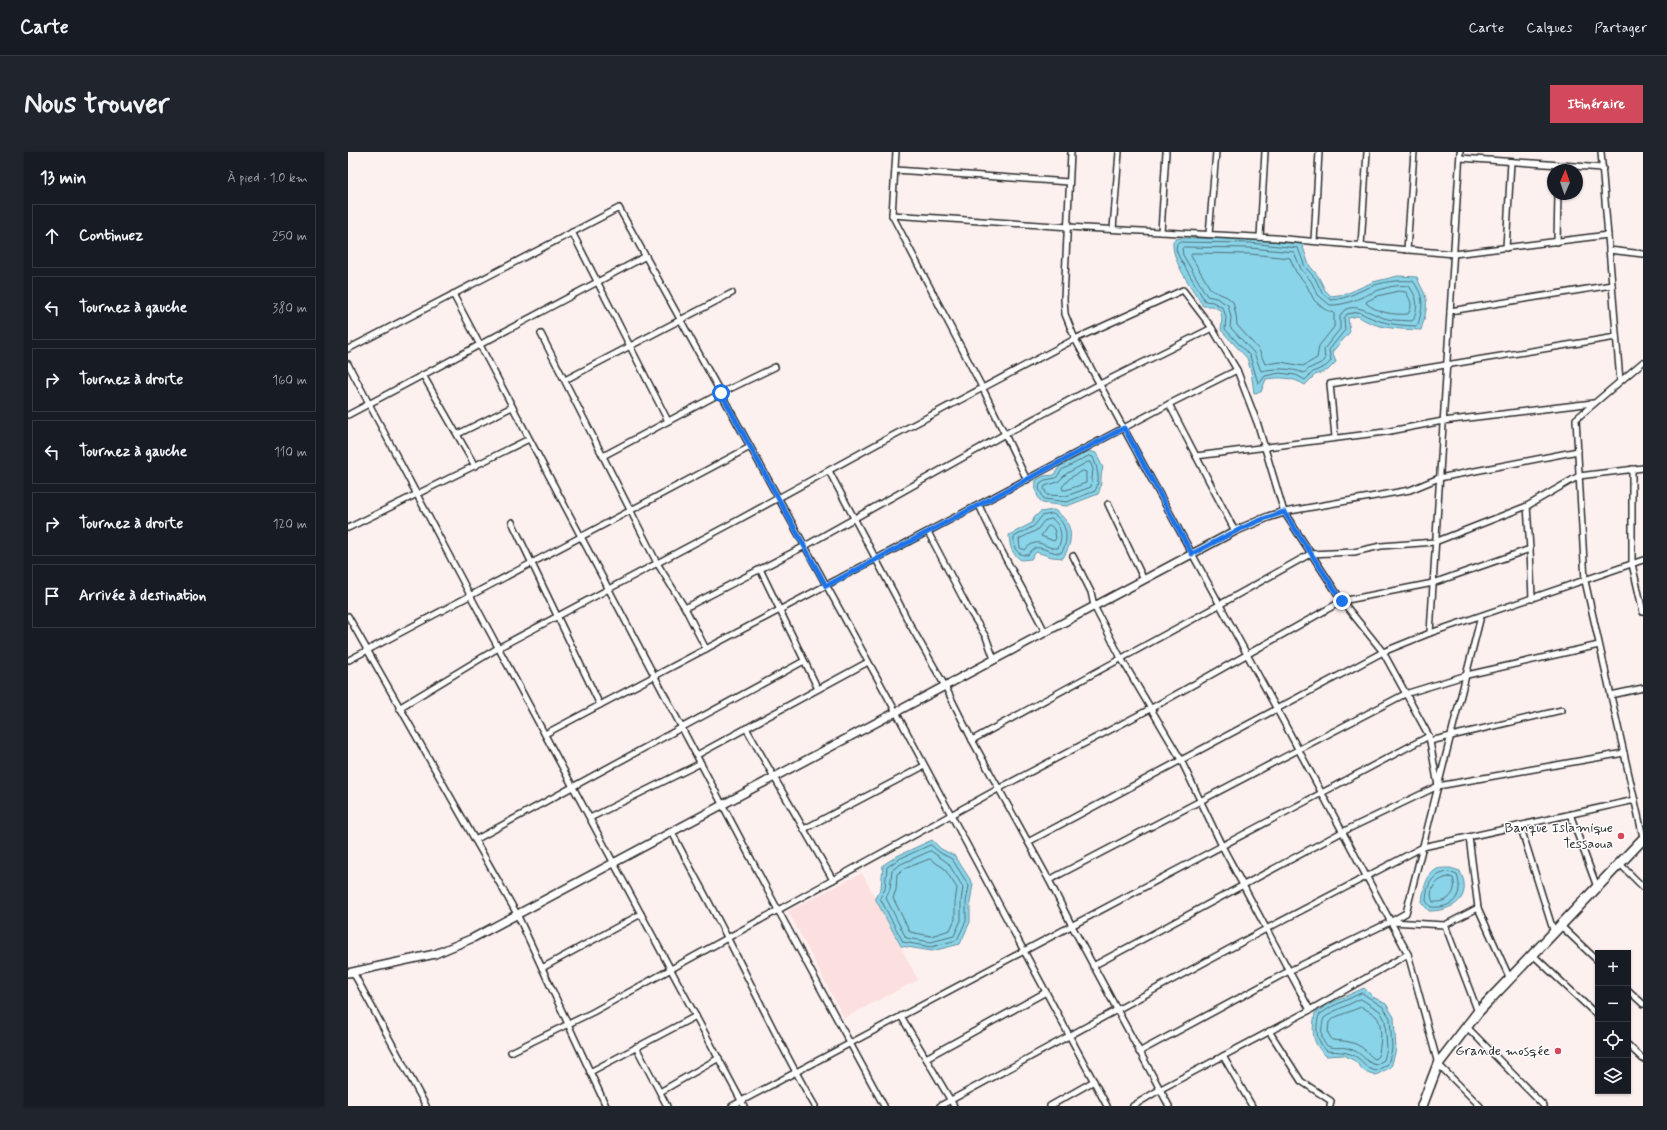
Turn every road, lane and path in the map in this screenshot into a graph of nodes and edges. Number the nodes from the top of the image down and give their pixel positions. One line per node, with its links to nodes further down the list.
1 (896, 152): 17 (street)
2 (1070, 152): 18 (street)
3 (1119, 152): 22 (street)
4 (1166, 152): 24 (street)
5 (1216, 152): 25 (street)
6 (1265, 152): 27 (street)
7 (1319, 152): 28 (street)
8 (1367, 152): 30 (street)
9 (1414, 152): 32 (street)
10 (1460, 152): 12 (street)
11 (1601, 152): 16 (street)
12 (1460, 158): 13 (street); 34 (street)
13 (1511, 162): 14 (street); 31 (street)
14 (1547, 167)
15 (1583, 168): 16 (street)
16 (1603, 168): 26 (street)
17 (895, 170): 18 (street); 20 (street)
18 (1069, 182): 21 (street)
19 (1558, 200): 29 (street)
20 (892, 215): 21 (street); 59 (street)
21 (1066, 227): 22 (street); 46 (street)
22 (1113, 229): 24 (street)
23 (572, 232): 36 (street); 37 (street); 40 (street)
24 (1161, 232): 25 (street)
25 (1209, 234): 27 (street)
26 (1608, 235): 29 (street); 33 (street)
27 (1260, 237): 28 (street)
28 (1314, 240): 30 (street)
29 (1557, 242): 31 (street)
30 (1361, 246): 32 (street)
31 (1506, 248): 34 (street)
32 (1407, 250): 34 (street)
33 (1609, 250): 35 (street); 38 (street)
34 (1454, 254): 41 (street)
35 (1643, 254)
36 (646, 256): 37 (street); 42 (street)
37 (597, 282): 47 (street); 48 (street)
38 (1612, 285): 41 (street); 45 (street)
39 (732, 293): 42 (street)
40 (453, 294): 47 (street); 49 (street)
41 (1450, 311): 52 (street)
42 (681, 320): 48 (street); 60 (street)
43 (1212, 328): 46 (street); 54 (street); 58 (street)
44 (540, 334): 56 (street)
45 (1616, 337): 52 (street); 57 (street)
46 (1075, 339): 58 (street); 59 (street)
47 (479, 345): 55 (street); 64 (street)
48 (630, 346): 56 (street); 66 (street)
49 (348, 349)
50 (1643, 362): 57 (street)
51 (348, 364): 62 (street)
52 (1446, 366): 67 (street); 71 (street)
53 (776, 367): 60 (street)
54 (1237, 370): 63 (street); 74 (street)
55 (423, 375): 62 (street); 69 (street)
56 (565, 380): 76 (street)
57 (1620, 381): 61 (street)
58 (1100, 384): 68 (street); 70 (street)
59 (983, 389): 70 (street); 81 (street)
60 (721, 393): 66 (street); 73 (street)
61 (1593, 403): 67 (street); 75 (street)
62 (369, 404): 65 (street); 85 (street)
63 (1169, 404): 68 (street); 77 (street)
64 (512, 407): 69 (street); 72 (street)
65 (348, 415)
66 (668, 421): 76 (street)
67 (1443, 421): 71 (street); 83 (street)
68 (1124, 428): 84 (street); 101 (street)
69 (458, 434): 78 (street)
70 (1005, 434): 84 (street); 92 (street)
71 (1335, 437): 74 (street)
72 (529, 439): 78 (street); 97 (street)
73 (750, 447): 86 (street); 90 (street)
74 (1264, 447): 77 (street); 91 (street)
75 (1578, 451): 82 (street); 83 (street)
76 (603, 456): 90 (street)
77 (1196, 456): 95 (street)
78 (475, 466): 85 (street)
79 (1643, 468): 80 (street)
80 (1632, 469): 82 (street); 108 (street)
81 (829, 471): 86 (street); 92 (street)
82 (1579, 476): 89 (street); 111 (street)
83 (1439, 478): 91 (street); 98 (street)
84 (1027, 480): 88 (street)
85 (417, 494): 94 (street); 115 (street)
86 (778, 498): 99 (street); 107 (street)
87 (1108, 504): 110 (street)
88 (979, 505): 96 (street); 126 (street)
89 (1527, 506): 98 (street); 100 (street)
90 (631, 510): 97 (street); 107 (street)
91 (1284, 512): 95 (street); 102 (street)
92 (854, 518): 99 (street); 104 (street)
93 (512, 522): 106 (street)
94 (348, 528)
95 (1235, 531): 101 (street)
96 (928, 532): 104 (street); 135 (street)
97 (581, 537): 106 (street); 114 (street)
98 (1435, 542): 102 (street); 112 (street)
99 (805, 546): 109 (street); 113 (street)
100 (1530, 550): 112 (street); 116 (street)
101 (1192, 554): 110 (street); 118 (street)
102 (1310, 554): 117 (street); 118 (street)
103 (1073, 556): 119 (street)
104 (876, 559): 113 (street); 141 (street)
105 (1643, 560): 108 (street)
106 (532, 563): 115 (street); 124 (street)
107 (657, 563): 114 (street); 120 (street)
108 (1632, 564): 111 (street); 122 (street)
109 (760, 569): 120 (street); 121 (street)
110 (1144, 580): 119 (street)
111 (1585, 581): 116 (street); 128 (street)
112 (1432, 583): 117 (street); 127 (street)
113 (826, 586): 121 (street); 138 (street)
114 (609, 589): 124 (street); 140 (street)
115 (470, 595): 129 (street); 131 (street)
116 (1532, 599): 125 (street)
117 (1342, 601): 132 (street); 133 (street)
118 (1220, 605): 133 (street); 134 (street)
119 (1094, 606): 126 (street); 134 (street)
120 (685, 608): 130 (street)
121 (780, 610): 130 (street); 137 (street)
122 (1643, 612)
123 (348, 616): 131 (street)
124 (558, 616): 129 (street); 146 (street)
125 (1481, 616): 127 (street); 139 (street)
126 (1045, 632): 135 (street)
127 (1430, 633): 132 (street)
128 (1599, 645): 139 (street); 145 (street)
129 (498, 648): 147 (street); 154 (street)
130 (706, 649): 140 (street)
131 (367, 650): 136 (street); 147 (street)
132 (1383, 652): 144 (street); 149 (street)
133 (1246, 654): 148 (street); 149 (street)
134 (1121, 658): 148 (street); 157 (street)
135 (994, 659): 141 (street)
136 (348, 660)
137 (804, 661): 143 (street); 152 (street)
138 (868, 662): 143 (street); 151 (street)
139 (1466, 675): 144 (street); 155 (street)
140 (655, 676): 146 (street); 152 (street)
141 (945, 686): 151 (street); 157 (street)
142 (1643, 688): 145 (street)
143 (818, 689): 153 (street)
144 (1405, 694): 156 (street); 158 (street)
145 (1611, 695): 159 (street)
146 (600, 705): 154 (street)
147 (400, 708): 181 (street)
148 (1150, 709): 161 (street); 167 (street)
149 (1276, 709): 158 (street); 161 (street)
150 (1562, 710): 155 (street)
151 (896, 712): 163 (street); 164 (street)
152 (682, 727): 160 (street); 166 (street)
153 (746, 728): 160 (street); 164 (street)
154 (545, 734): 166 (street)
155 (1451, 736): 156 (street); 165 (street)
156 (1430, 738): 165 (street); 168 (street)
157 (972, 740): 167 (street)
158 (1297, 749): 168 (street); 170 (street)
159 (1624, 753): 165 (street); 169 (street)
160 (697, 755): 162 (street)
161 (1181, 760): 170 (street); 182 (street)
162 (701, 763): 171 (street); 174 (street)
163 (924, 766): 173 (street); 176 (street)
164 (774, 777): 171 (street); 176 (street)
165 (1438, 786): 178 (street); 184 (street)
166 (573, 787): 174 (street); 181 (street)
167 (998, 790): 173 (street); 182 (street)
168 (1321, 793): 178 (street); 183 (street)
169 (1634, 800): 172 (street); 180 (street)
170 (1201, 801): 183 (street); 189 (street)
171 (723, 804): 177 (street); 194 (street)
172 (1570, 814): 175 (street); 192 (street)
173 (951, 815): 188 (street); 204 (street)
174 (590, 818): 185 (street)
175 (1520, 825): 179 (street); 202 (street)
176 (804, 829): 188 (street)
177 (672, 832): 185 (street); 203 (street)
178 (1342, 832): 187 (street); 190 (street)
179 (1469, 837): 184 (street); 193 (street)
180 (1643, 838): 186 (highway)
181 (475, 840): 195 (street)
182 (1028, 842): 189 (street)
183 (1222, 846): 190 (street); 199 (street)
184 (1422, 847): 187 (street); 197 (street)
185 (614, 863): 195 (street); 196 (street)
186 (1620, 864): 191 (street); 192 (highway)
187 (1366, 878): 197 (street); 201 (street)
188 (833, 880): 194 (street)
189 (1049, 880): 199 (street)
190 (1243, 886): 201 (street); 208 (street)
191 (1643, 887)
192 (1597, 888): 200 (highway)
193 (1478, 908): 198 (street); 213 (street)
194 (778, 910): 203 (street); 227 (street)
195 (517, 914): 209 (street); 212 (street)
196 (641, 914): 209 (street); 210 (street)
197 (1390, 922): 198 (street); 205 (street); 211 (street)
198 (1445, 925): 219 (street)
199 (1072, 926): 204 (street); 208 (street)
200 (1561, 926): 202 (highway); 207 (street)
201 (1266, 929): 211 (street); 217 (street)
202 (1554, 933): 206 (highway)
203 (728, 938): 210 (street); 238 (street)
204 (1024, 951): 214 (street); 222 (street)
205 (1408, 954): 218 (street); 236 (street)
206 (1533, 955): 213 (highway); 220 (street)
207 (1595, 958)
208 (1093, 966): 217 (street)
209 (542, 968): 223 (street)
210 (671, 969): 221 (street); 223 (street)
211 (1289, 971): 218 (street); 231 (street)
212 (351, 973): 244 (street)
213 (1510, 980): 219 (highway)
214 (1046, 992): 226 (street); 234 (street)
215 (1631, 993): 216 (street)
216 (1643, 1004)
217 (1118, 1009): 226 (street); 231 (street)
218 (1310, 1010): 225 (street)
219 (1478, 1012): 224 (highway)
220 (1595, 1013)
221 (696, 1016): 228 (street); 233 (street)
222 (901, 1016): 227 (street); 234 (street)
223 (568, 1024): 230 (street); 237 (street)
224 (1467, 1027): 236 (highway); 260 (street)
225 (1269, 1032): 232 (street); 257 (street)
226 (1069, 1035): 239 (street); 242 (street)
227 (850, 1043): 238 (street); 249 (street)
228 (636, 1047): 237 (street); 241 (street)
229 (1631, 1048): 235 (street)
230 (511, 1052)
231 (1139, 1052): 240 (street)
232 (1223, 1056): 240 (street); 256 (street)
233 (719, 1058): 241 (street); 243 (street)
234 (926, 1058): 242 (street)
235 (1643, 1059)
236 (1438, 1064): 258 (highway); 259 (street)
237 (590, 1072): 245 (street)
238 (795, 1072): 243 (street); 248 (street)
239 (1094, 1081): 252 (street); 253 (street)
240 (1160, 1090): 254 (street); 255 (street)
241 (660, 1092): 246 (street)
242 (951, 1100): 250 (street); 251 (street)
243 (743, 1103): 247 (street)
244 (426, 1106)
245 (606, 1106)
246 (667, 1106)
247 (732, 1106)
248 (815, 1106)
249 (884, 1106)
250 (940, 1106)
251 (954, 1106)
252 (1050, 1106)
253 (1107, 1106)
254 (1133, 1106)
255 (1168, 1106)
256 (1252, 1106)
257 (1330, 1106)
258 (1422, 1106)
259 (1480, 1106)
260 (1544, 1106)

